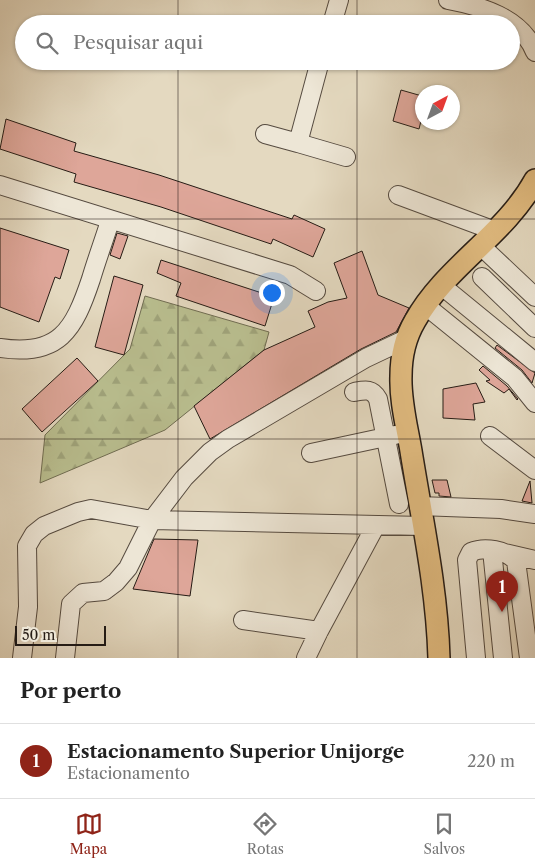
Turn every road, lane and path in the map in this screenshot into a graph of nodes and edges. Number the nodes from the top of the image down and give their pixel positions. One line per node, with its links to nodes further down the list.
1 (340, 0): 3 (street)
2 (454, 1): 4 (street)
3 (335, 15)
4 (498, 15)
5 (520, 33): 6 (street)
6 (535, 52)
7 (318, 70): 9 (street)
8 (265, 134): 9 (street)
9 (298, 143): 10 (street)
10 (346, 157)
11 (535, 180): 14 (main road)
12 (0, 186): 15 (street)
13 (398, 195): 16 (street)
14 (530, 202): 16 (main road)
15 (110, 221): 19 (street); 24 (street)
16 (487, 238): 18 (main road); 20 (street)
17 (482, 277): 22 (street)
18 (442, 286): 21 (main road); 25 (street)
19 (316, 291)
20 (535, 297)
21 (426, 306): 23 (main road); 27 (street)
22 (535, 328)
23 (406, 339): 28 (main road); 35 (street)
24 (0, 348)
25 (535, 362)
26 (354, 392): 30 (street)
27 (535, 403)
28 (408, 432): 30 (street); 33 (main road)
29 (490, 436): 32 (street)
30 (385, 437): 31 (street); 33 (street)
31 (312, 453)
32 (535, 470)
33 (414, 512): 34 (street); 36 (street); 44 (main road)
34 (535, 514)
35 (152, 520): 36 (street); 41 (street); 42 (street)
36 (376, 525): 40 (street)
37 (492, 550): 38 (street); 45 (street); 46 (street); 47 (street)
38 (535, 560)
39 (243, 620): 40 (street)
40 (318, 631): 43 (street)
41 (22, 658)
42 (65, 658)
43 (306, 658)
44 (439, 658)
45 (476, 658)
46 (503, 658)
47 (529, 658)

